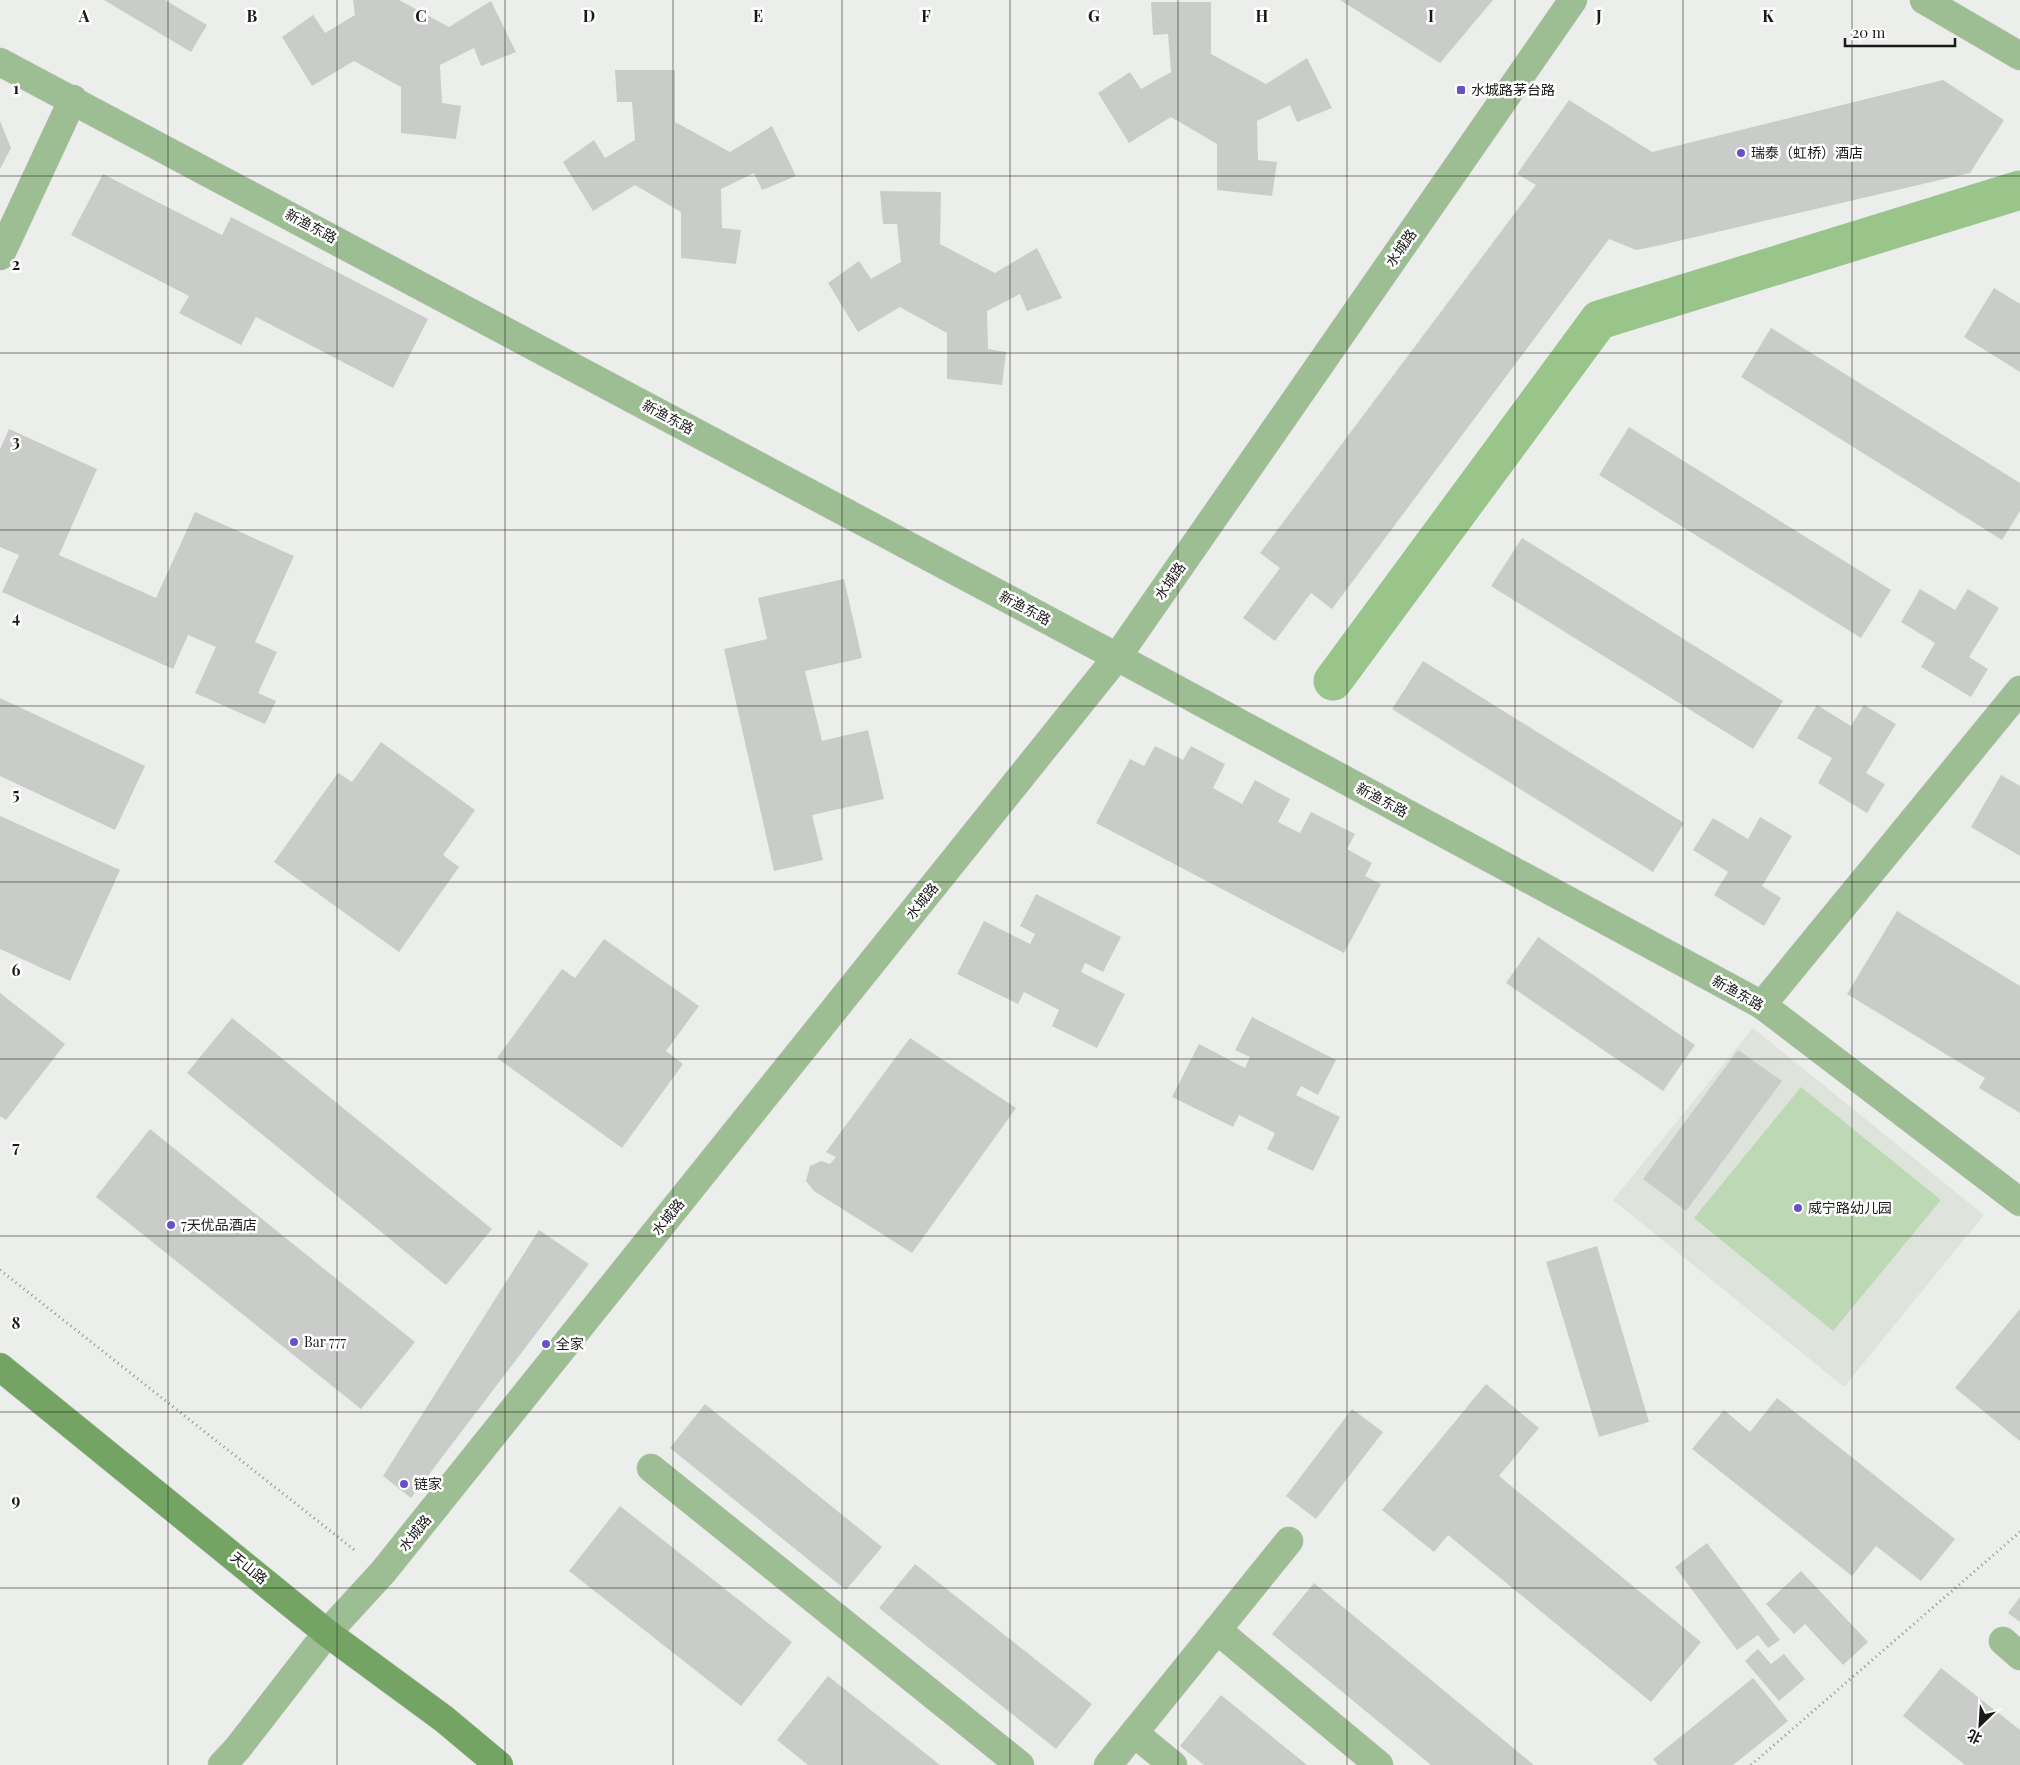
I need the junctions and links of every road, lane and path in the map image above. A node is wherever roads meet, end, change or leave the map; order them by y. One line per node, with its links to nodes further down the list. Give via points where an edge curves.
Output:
1 (1573, 0): 7 (street, 水城路)
2 (1924, 0): 3 (street)
3 (2020, 56)
4 (0, 62): 5 (street, 新渔东路)
5 (73, 100): 6 (street); 7 (street, 新渔东路)
6 (0, 256)
7 (1118, 657): 9 (street, 新渔东路); 16 (street, 水城路)
8 (2020, 690): 9 (street)
9 (1762, 1005): 10 (street, 新渔东路)
10 (2020, 1202)
11 (0, 1270): 16 (path)
12 (0, 1367): 18 (main road, 天山路)
13 (651, 1468): 22 (street)
14 (2020, 1532): 26 (path)
15 (1289, 1541): 17 (street)
16 (383, 1572): 18 (street, 水城路)
17 (1217, 1630): 19 (street); 25 (street)
18 (327, 1632): 20 (street, 水城路); 21 (main road, 天山路)
19 (1134, 1733): 23 (street); 24 (street)
20 (222, 1765)
21 (500, 1765)
22 (1020, 1765)
23 (1108, 1765)
24 (1173, 1765)
25 (1379, 1765)
26 (1751, 1765)

